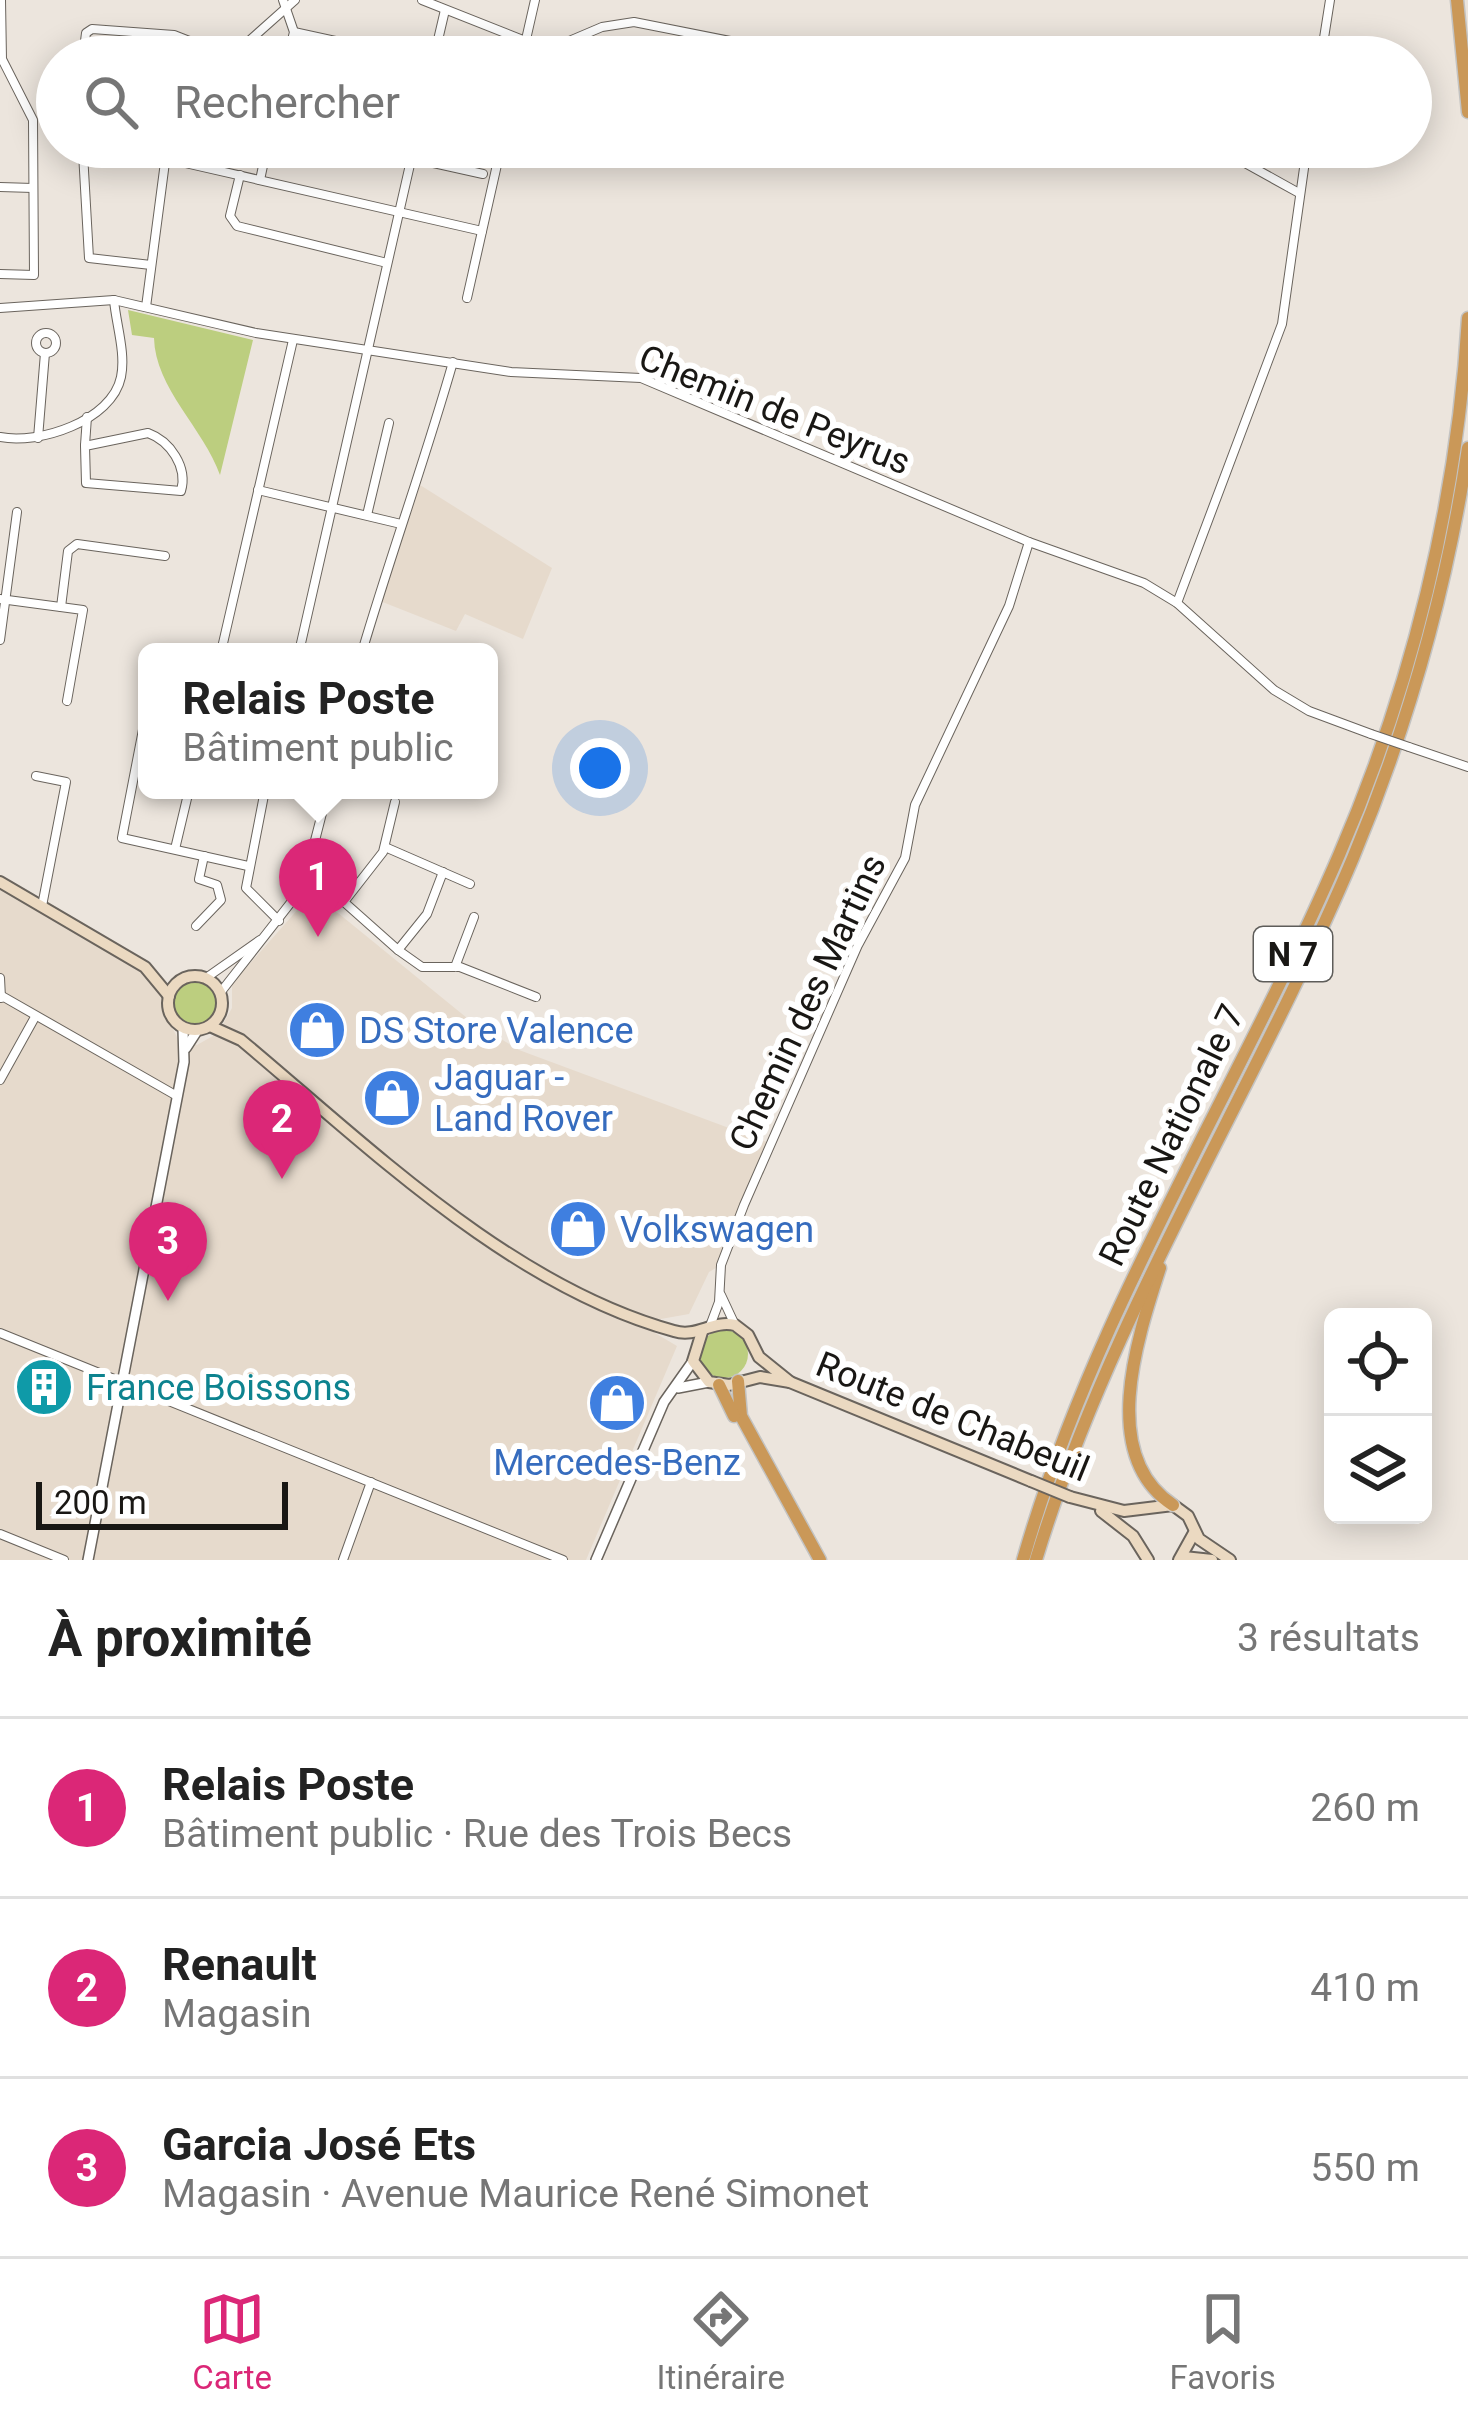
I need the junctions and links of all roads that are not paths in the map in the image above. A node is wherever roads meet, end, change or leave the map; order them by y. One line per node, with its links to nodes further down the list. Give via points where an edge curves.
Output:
1 (1, 0): 21 (street)
2 (296, 0): 7 (street)
3 (422, 0): 8 (street)
4 (535, 0): 17 (street)
5 (1330, 0): 20 (street)
6 (1457, 0): 22 (highway)
7 (285, 4): 9 (street); 12 (street)
8 (445, 10): 15 (street); 16 (street)
9 (294, 32): 13 (street); 14 (street)
10 (87, 36): 11 (street, via 92,29)
11 (177, 36)
12 (252, 36)
13 (293, 36)
14 (312, 36)
15 (439, 36)
16 (511, 36)
17 (527, 36)
18 (582, 36): 19 (street, via 634,22)
19 (705, 36)
20 (1324, 36)
21 (0, 42): 36 (street, via 8,77 33,120)
22 (1468, 112)
23 (86, 168): 41 (street, via 89,258)
24 (164, 168): 41 (street)
25 (204, 168): 33 (street)
26 (263, 168): 34 (street)
27 (409, 168): 38 (street)
28 (456, 168): 32 (street)
29 (496, 168): 39 (street)
30 (1254, 168): 37 (street)
31 (1303, 168): 37 (street)
32 (483, 174)
33 (239, 176): 34 (street); 40 (street, via 230,216 236,226)
34 (260, 180): 38 (street)
35 (0, 187): 36 (street)
36 (33, 188): 42 (street, via 34,275)
37 (1299, 193): 66 (street, via 1282,324)
38 (399, 212): 39 (street); 40 (street)
39 (482, 231): 43 (street)
40 (387, 263): 49 (street)
41 (151, 265): 46 (street)
42 (0, 274)
43 (466, 298)
44 (114, 300): 45 (street, Chemin de Peyrus); 46 (street, Chemin de Peyrus); 52 (street, via 121,377 107,403)
45 (0, 308)
46 (146, 308): 48 (street, Chemin de Peyrus)
47 (1468, 318): 139 (highway, Route Nationale 7 / N 7, via 1438,540 1376,764 1302,937 1099,1350)
48 (293, 340): 49 (street, Chemin de Peyrus); 58 (street)
49 (369, 349): 51 (street, Chemin de Peyrus); 59 (street)
50 (45, 353): 55 (street)
51 (453, 362): 62 (street, via 431,449); 63 (street, Chemin de Peyrus, via 640,378)
52 (87, 417): 55 (street); 56 (street)
53 (389, 423): 61 (street)
54 (0, 437): 55 (street)
55 (38, 438)
56 (85, 446): 56 (street, via 86,483 174,492 184,484 172,449 154,434)
57 (1468, 448): 112 (highway, Route Nationale 7 / N 7, via 1433,623 1377,798)
58 (258, 490): 59 (street); 69 (street)
59 (332, 507): 61 (street); 70 (street)
60 (16, 512): 65 (street)
61 (367, 515): 62 (street)
62 (400, 524): 71 (street)
63 (1029, 542): 66 (street, Chemin de Peyrus); 113 (street, Chemin des Martins, via 1010,606 915,805 905,858 858,945 744,1205)
64 (165, 556): 67 (street, via 77,544 68,550)
65 (3, 599): 67 (street); 68 (street)
66 (1177, 603): 74 (street, Chemin de Peyrus, bridge, via 1309,711)
67 (61, 607): 72 (street, via 83,610)
68 (0, 640)
69 (223, 643)
70 (301, 643)
71 (365, 643)
72 (67, 701)
73 (138, 750): 81 (street, via 122,838)
74 (1468, 767)
75 (36, 776): 89 (street, via 66,782)
76 (187, 799): 81 (street)
77 (263, 799): 83 (street)
78 (326, 799): 87 (street)
79 (395, 802): 80 (street)
80 (385, 847): 84 (street); 88 (street)
81 (176, 849): 82 (street)
82 (204, 856): 83 (street); 92 (street, via 194,878 217,885 221,900)
83 (248, 866): 91 (street, via 248,892)
84 (443, 872): 86 (street); 94 (street, via 427,914)
85 (0, 882): 89 (main road)
86 (470, 884)
87 (303, 886): 88 (street); 91 (street)
88 (344, 902): 94 (street)
89 (42, 907): 96 (main road)
90 (474, 917): 95 (street)
91 (279, 921): 93 (street)
92 (196, 926)
93 (261, 940): 98 (street); 100 (street)
94 (398, 950): 95 (street, via 422,967)
95 (455, 967): 102 (street)
96 (153, 973): 99 (main road); 101 (main road)
97 (0, 978): 103 (street)
98 (206, 978): 99 (main road); 100 (main road)
99 (182, 980): 101 (main road)
100 (220, 993): 104 (main road)
101 (169, 996): 106 (main road, via 170,1014)
102 (536, 997)
103 (1, 998): 105 (street)
104 (221, 1012): 107 (main road); 108 (main road)
105 (35, 1017): 110 (street); 111 (street)
106 (183, 1028): 107 (main road); 109 (street)
107 (204, 1028): 108 (main road); 109 (street)
108 (241, 1040): 114 (main road, via 473,1230)
109 (186, 1048): 111 (street)
110 (0, 1080)
111 (177, 1096): 121 (street)
112 (1174, 1223): 126 (highway, via 1137,1348 1132,1432 1140,1474); 140 (highway, Route Nationale 7 / N 7, via 1099,1384)
113 (719, 1288): 115 (street); 116 (street, Chemin des Martins)
114 (647, 1322): 116 (main road, via 682,1333); 119 (main road)
115 (735, 1325): 116 (main road); 118 (main road)
116 (706, 1329): 119 (main road)
117 (0, 1333): 121 (street)
118 (754, 1351): 120 (main road); 122 (main road)
119 (693, 1357): 123 (main road); 124 (street)
120 (741, 1380): 122 (main road); 123 (main road); 138 (highway, via 741,1416)
121 (122, 1381): 125 (street); 134 (street)
122 (790, 1382): 127 (main road, Route de Chabeuil, bridge)
123 (714, 1383): 124 (street); 138 (highway)
124 (668, 1394): 137 (street)
125 (371, 1482): 135 (street); 136 (street)
126 (1173, 1505): 128 (main road); 129 (main road)
127 (1094, 1506): 128 (main road); 131 (main road)
128 (1143, 1512): 131 (main road)
129 (1194, 1533): 132 (main road); 143 (main road)
130 (0, 1534): 133 (street)
131 (1133, 1536): 141 (main road)
132 (1182, 1558): 142 (main road)
133 (64, 1560)
134 (88, 1560)
135 (343, 1560)
136 (563, 1560)
137 (596, 1560)
138 (816, 1560)
139 (1023, 1560)
140 (1036, 1560)
141 (1148, 1560)
142 (1212, 1560)
143 (1230, 1560)

